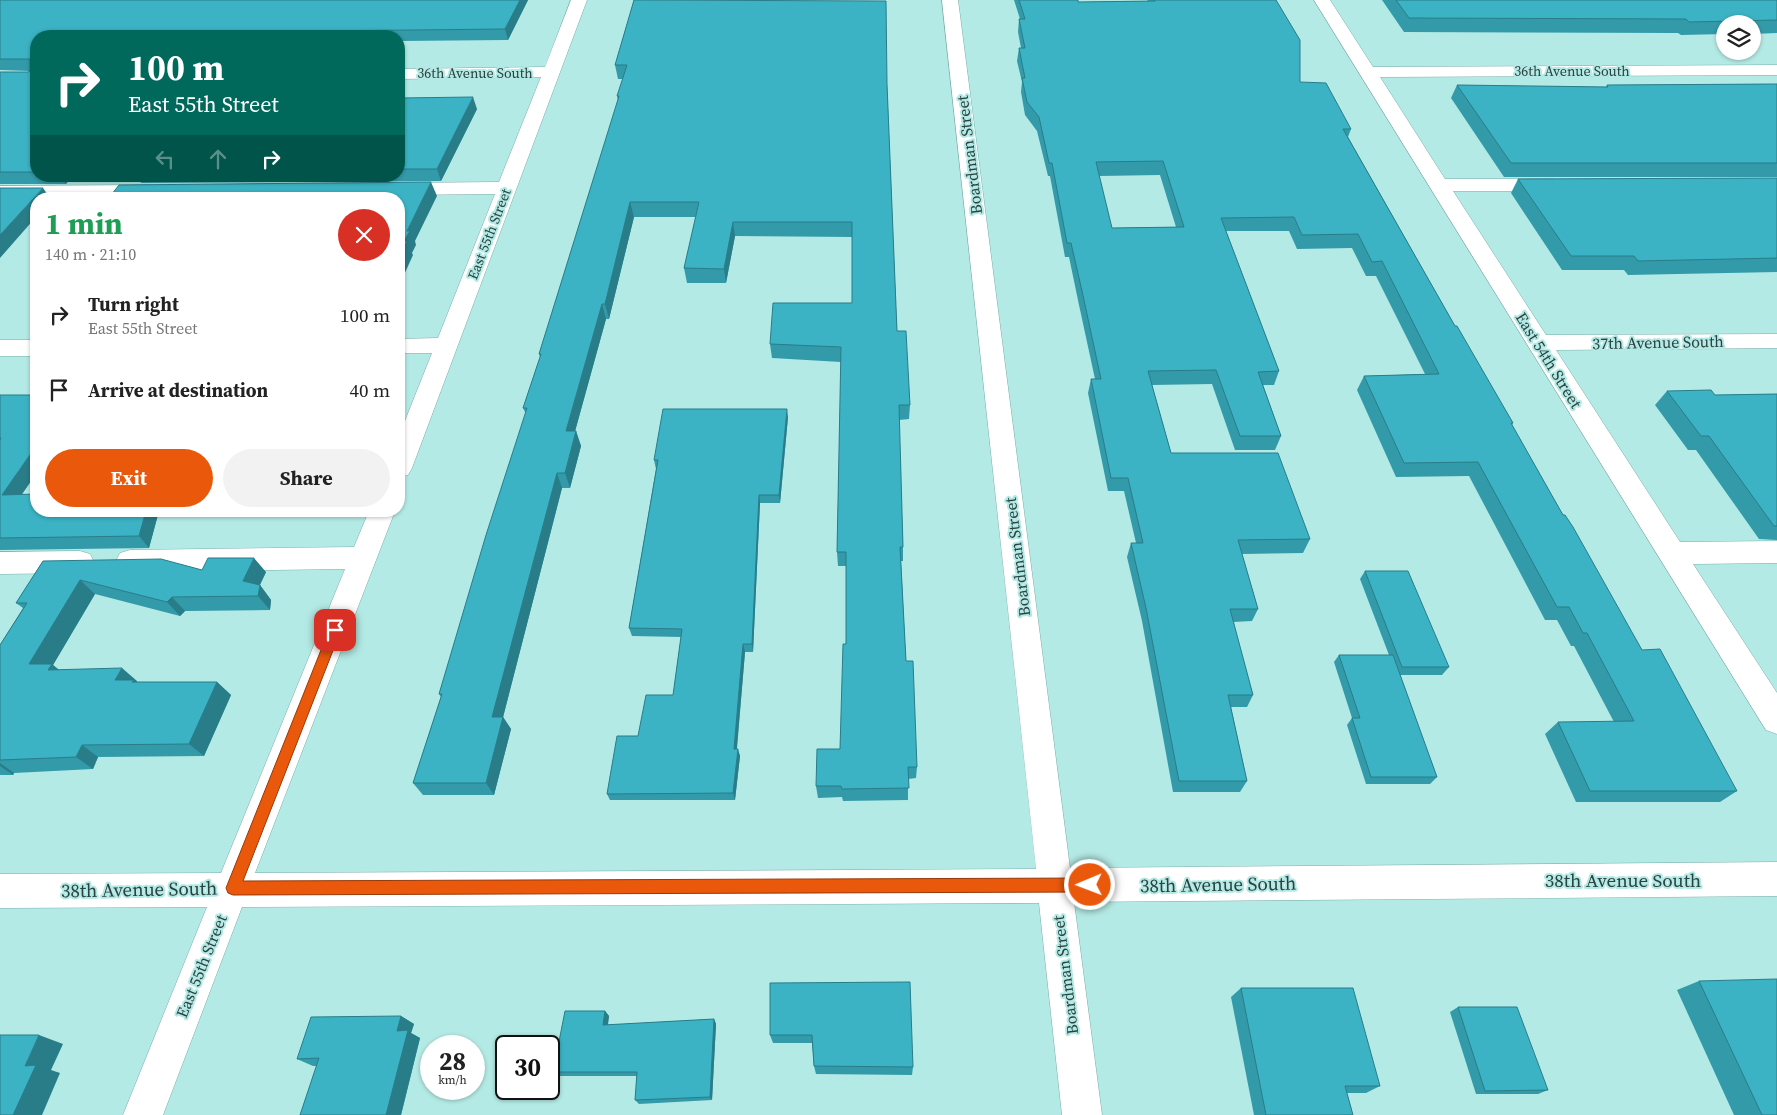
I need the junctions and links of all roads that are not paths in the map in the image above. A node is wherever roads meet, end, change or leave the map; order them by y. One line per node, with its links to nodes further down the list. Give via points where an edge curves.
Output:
1 (579, 0): 5 (street, East 55th Street)
2 (950, 0): 28 (street, Boardman Street)
3 (1322, 0): 6 (street, East 54th Street)
4 (1777, 70): 6 (street, 36th Avenue South)
5 (551, 72): 7 (street, 36th Avenue South); 10 (street, East 55th Street)
6 (1368, 72): 8 (street, East 54th Street)
7 (405, 74)
8 (1438, 185): 9 (street); 15 (street, East 54th Street)
9 (1567, 185)
10 (506, 188): 11 (street); 16 (street, East 55th Street)
11 (378, 189)
12 (169, 191): 13 (street)
13 (0, 192)
14 (1777, 341): 15 (street, 37th Avenue South)
15 (1538, 343): 23 (street, East 54th Street)
16 (446, 345): 17 (street); 20 (street, East 55th Street)
17 (405, 346)
18 (0, 348): 19 (street)
19 (30, 348)
20 (405, 452)
21 (380, 517): 24 (street, East 55th Street)
22 (1777, 552): 23 (street)
23 (1671, 553): 26 (street, East 54th Street)
24 (364, 558): 25 (street); 29 (street, East 55th Street)
25 (0, 563)
26 (1777, 720)
27 (1777, 879): 28 (street, 38th Avenue South)
28 (1055, 886): 29 (street, 38th Avenue South); 32 (street, Boardman Street)
29 (233, 888): 30 (street, 38th Avenue South); 31 (street, East 55th Street)
30 (0, 891)
31 (143, 1115)
32 (1082, 1115)

